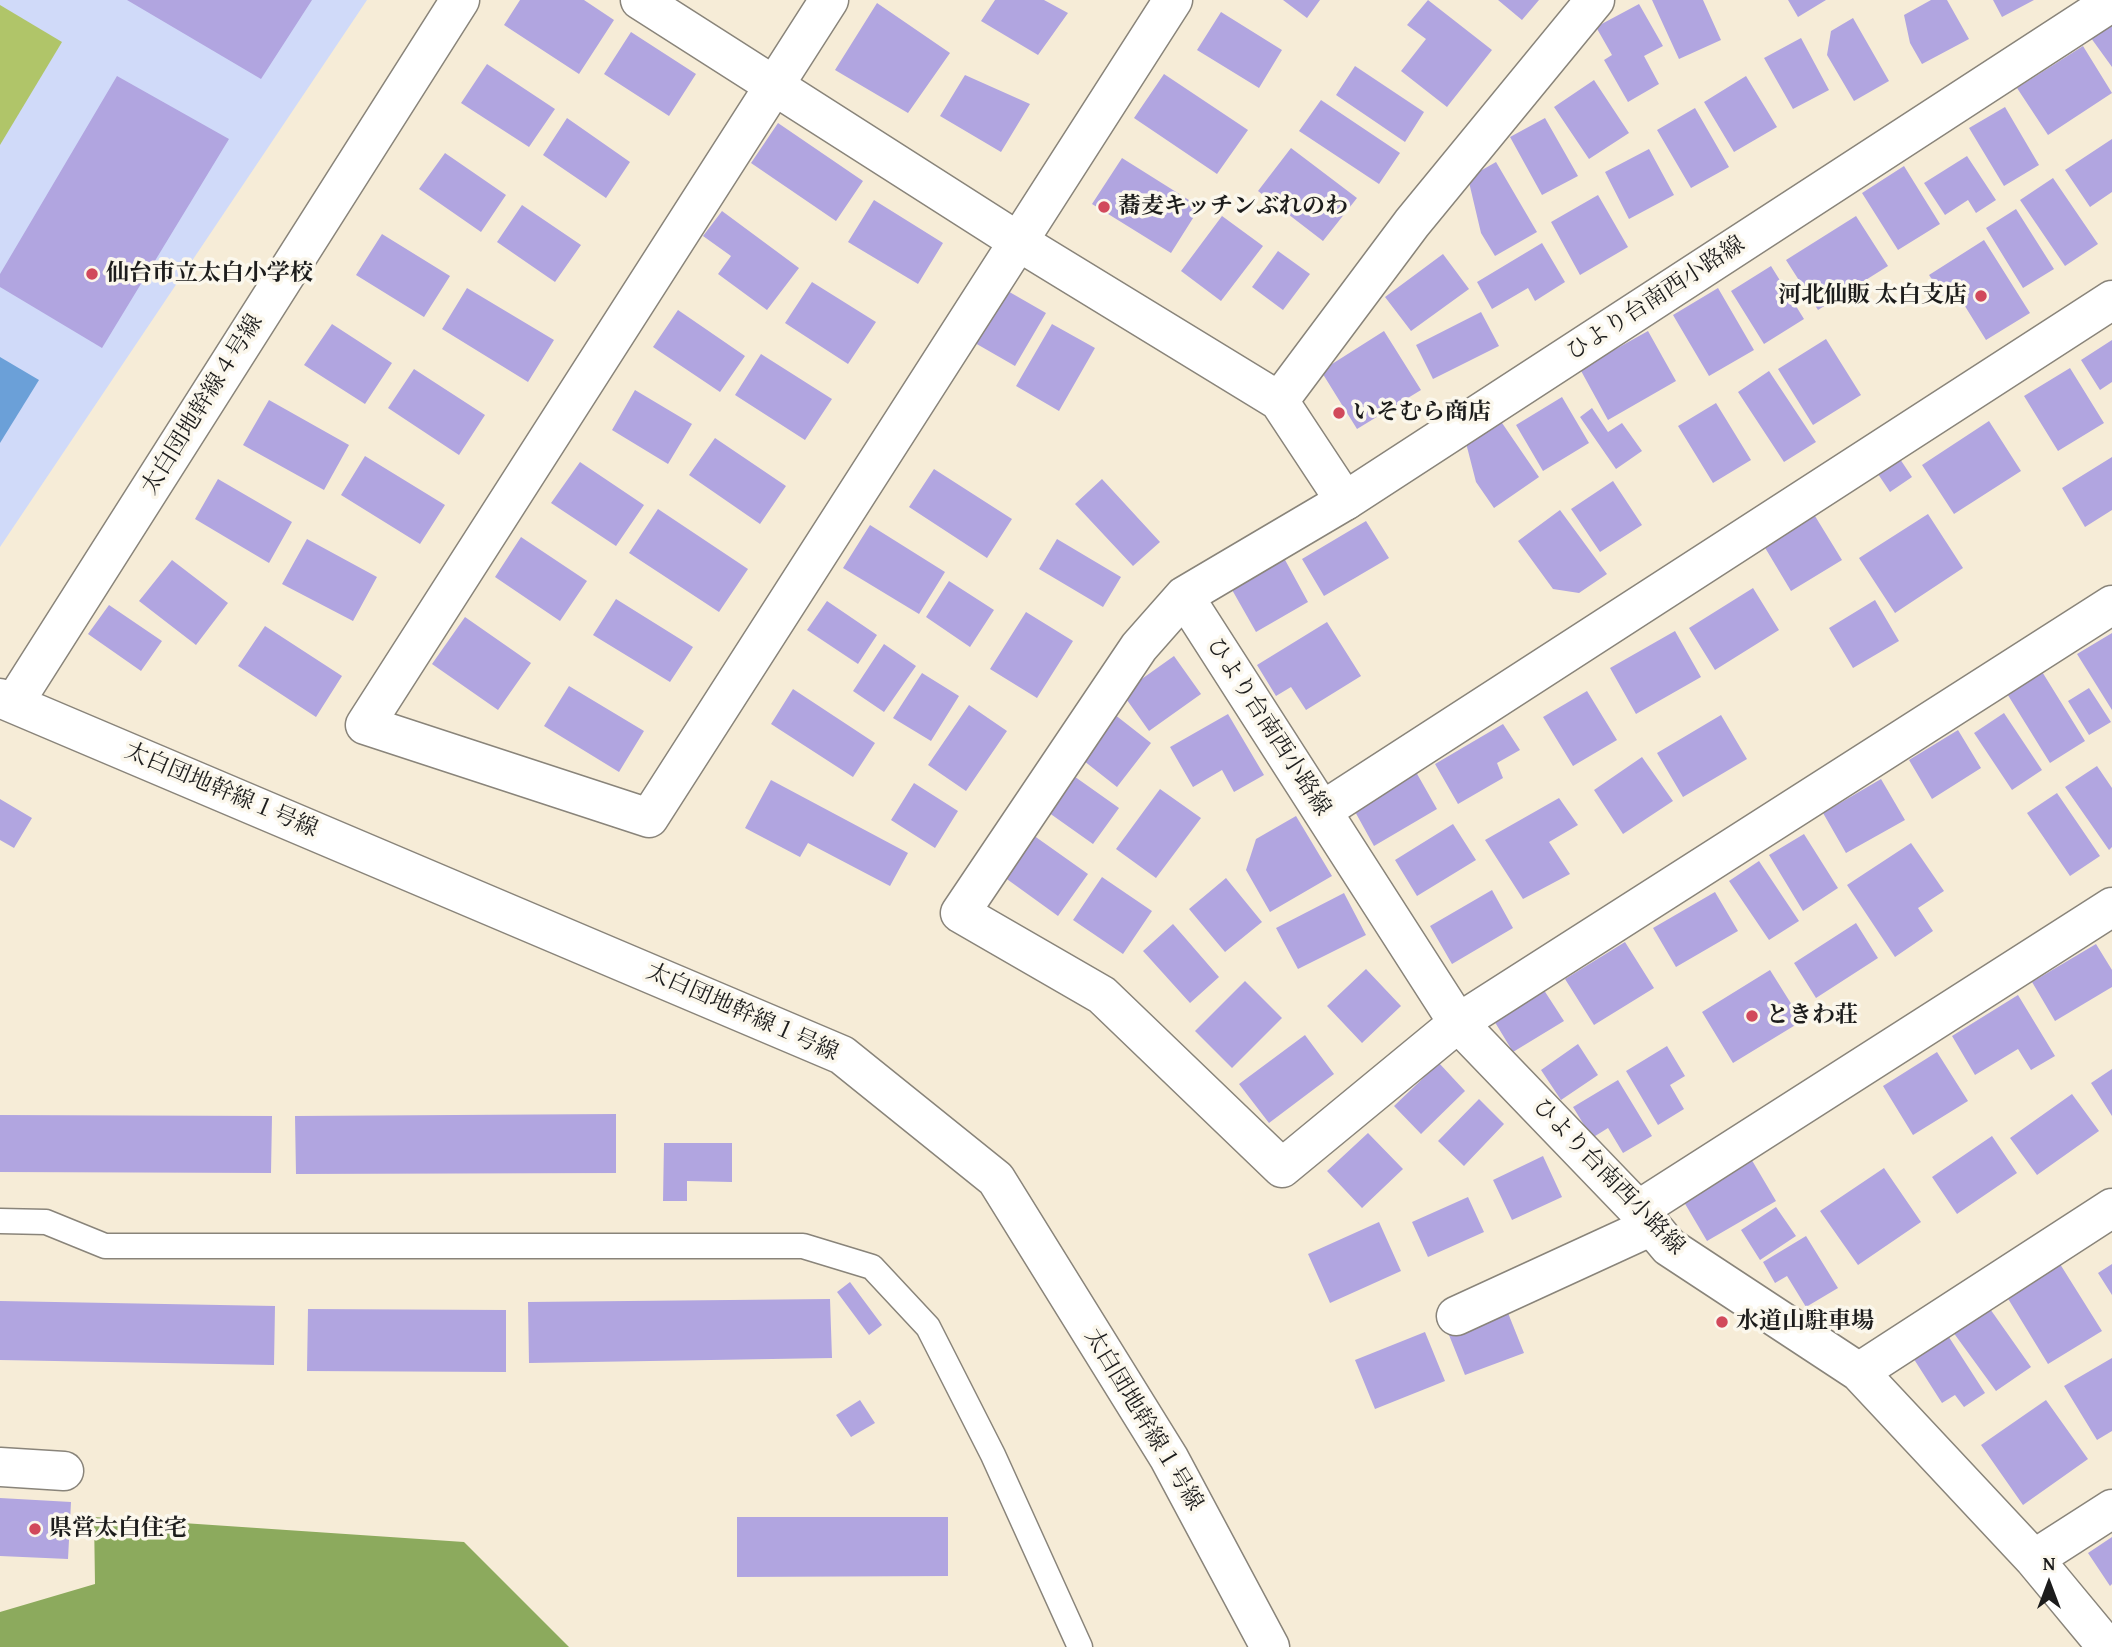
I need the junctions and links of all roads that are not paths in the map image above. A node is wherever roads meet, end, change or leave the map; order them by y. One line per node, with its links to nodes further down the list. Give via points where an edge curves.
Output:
1 (460, 0): 14 (street, 太白団地幹線４号線)
2 (640, 0): 7 (street)
3 (829, 0): 7 (street)
4 (1173, 0): 8 (street)
5 (1595, 0): 10 (street, via 1412,223)
6 (2112, 2): 11 (street, ひより台南西小路線)
7 (775, 86): 8 (street); 8 (street, via 365,725 649,818)
8 (1019, 242): 10 (street)
9 (2112, 300): 15 (street)
10 (1279, 401): 11 (street)
11 (1345, 501): 12 (street, ひより台南西小路線)
12 (1184, 596): 15 (street, ひより台南西小路線); 17 (street, via 1139,647 960,913 1102,995 1282,1168)
13 (2112, 605): 17 (street)
14 (5, 708): 28 (street, 太白団地幹線１号線, via 842,1055 996,1179 1169,1458)
15 (1322, 811): 17 (street, ひより台南西小路線)
16 (2112, 907): 19 (street)
17 (1458, 1023): 19 (street, ひより台南西小路線)
18 (2112, 1209): 22 (street)
19 (1645, 1218): 21 (street); 22 (street, ひより台南西小路線, via 1669,1247)
20 (0, 1221): 27 (lane, via 46,1222 105,1246 803,1246 873,1267 928,1327 993,1455)
21 (1456, 1316)
22 (1859, 1372): 26 (street, ひより台南西小路線)
23 (0, 1467): 24 (street)
24 (64, 1471)
25 (2112, 1509): 26 (street)
26 (2034, 1559): 29 (street, ひより台南西小路線)
27 (1080, 1647)
28 (1270, 1647)
29 (2107, 1647)

